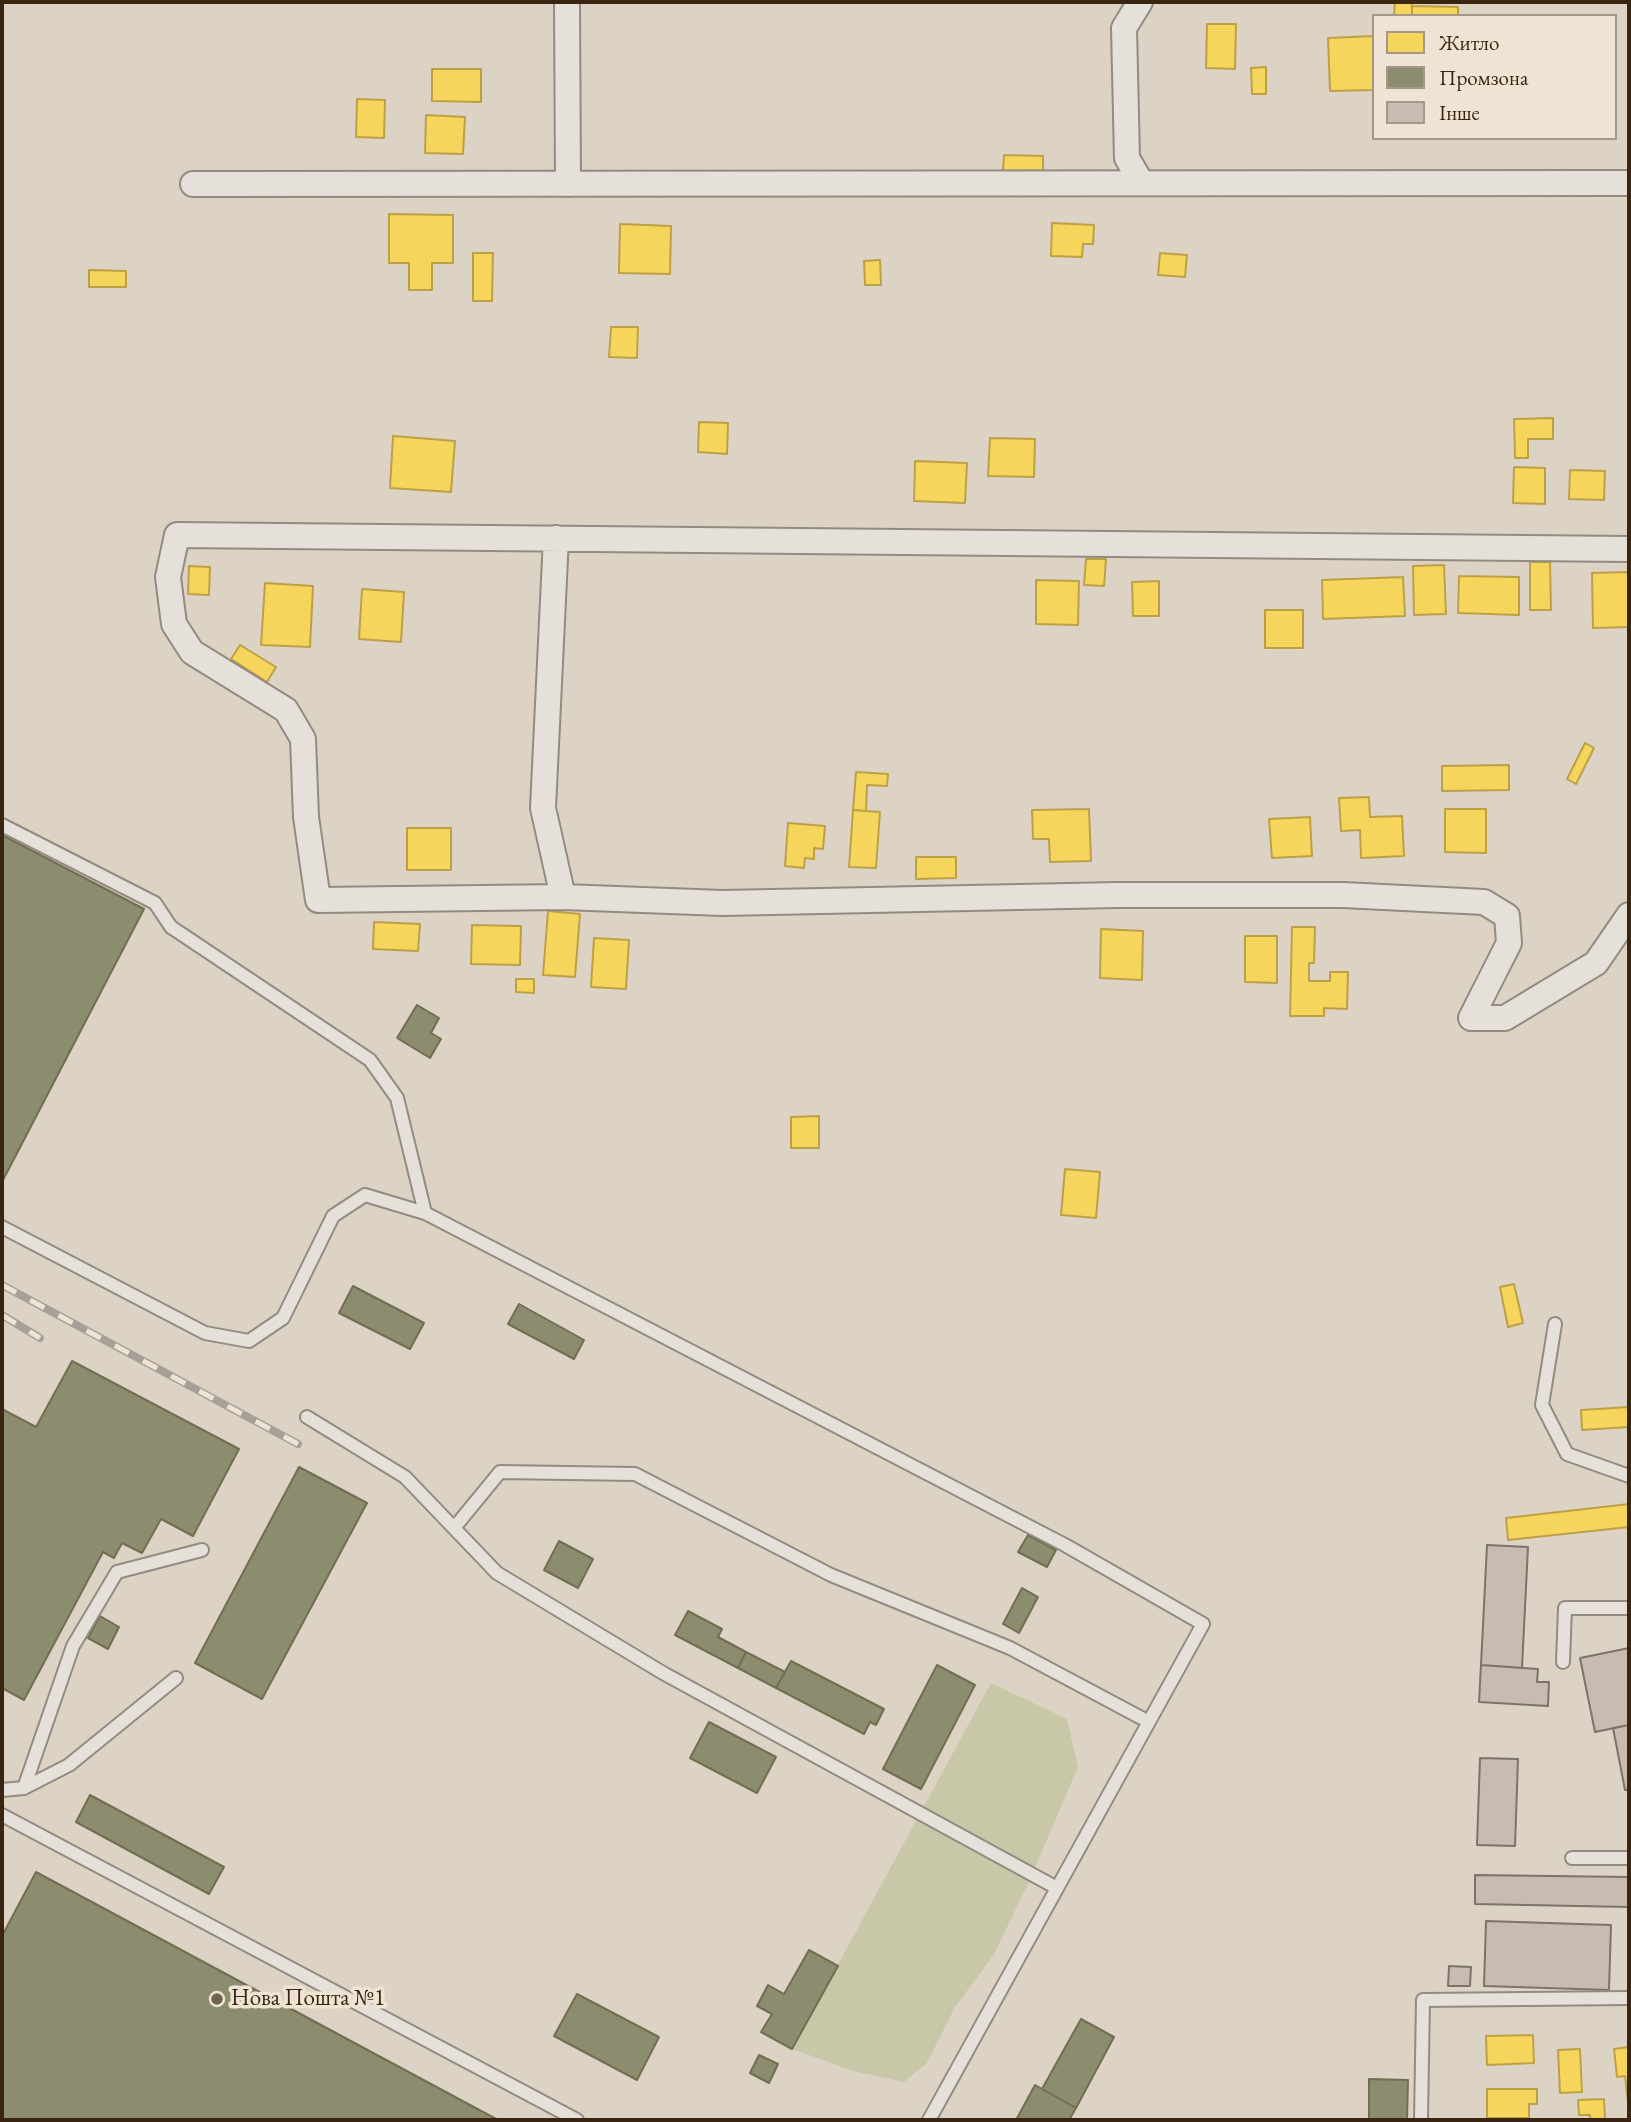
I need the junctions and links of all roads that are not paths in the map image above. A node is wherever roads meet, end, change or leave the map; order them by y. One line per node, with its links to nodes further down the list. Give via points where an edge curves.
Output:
1 (567, 2): 6 (street)
2 (1140, 2): 3 (street, via 1124,28 1127,158)
3 (1141, 182): 4 (street); 6 (street)
4 (1629, 183)
5 (192, 184): 6 (street)
6 (568, 184)
7 (556, 538): 8 (street); 10 (street, via 543,808); 10 (street, via 177,535 168,577 174,624 192,652 286,710 303,739 306,817 318,900)
8 (1629, 549)
9 (2, 825): 12 (lane, via 155,903 171,927 370,1060 397,1098)
10 (563, 897): 11 (street, via 723,903 1316,895 1485,902 1507,916 1509,943 1471,1018 1505,1018 1596,963)
11 (1629, 915)
12 (425, 1213): 13 (lane, via 365,1195 334,1216 283,1318 249,1341 205,1334); 22 (lane, via 1065,1545 1203,1624)
13 (2, 1227)
14 (1555, 1324): 16 (lane, via 1542,1405 1567,1454)
15 (307, 1417): 17 (lane, via 405,1477)
16 (1629, 1476)
17 (454, 1528): 22 (lane, via 500,1472 635,1474 831,1575 1010,1648); 28 (lane, via 497,1573 663,1673)
18 (202, 1549): 23 (lane, via 117,1572 73,1646)
19 (1629, 1608): 20 (lane, via 1565,1608)
20 (1563, 1662)
21 (176, 1678): 23 (lane, via 69,1765)
22 (1149, 1722): 28 (lane)
23 (24, 1788): 24 (lane)
24 (2, 1790)
25 (2, 1815): 30 (lane)
26 (1572, 1858): 27 (lane)
27 (1629, 1858)
28 (1057, 1888): 31 (lane)
29 (1629, 1998): 32 (lane, via 1423,2000)
30 (577, 2120)
31 (929, 2120)
32 (1421, 2120)

